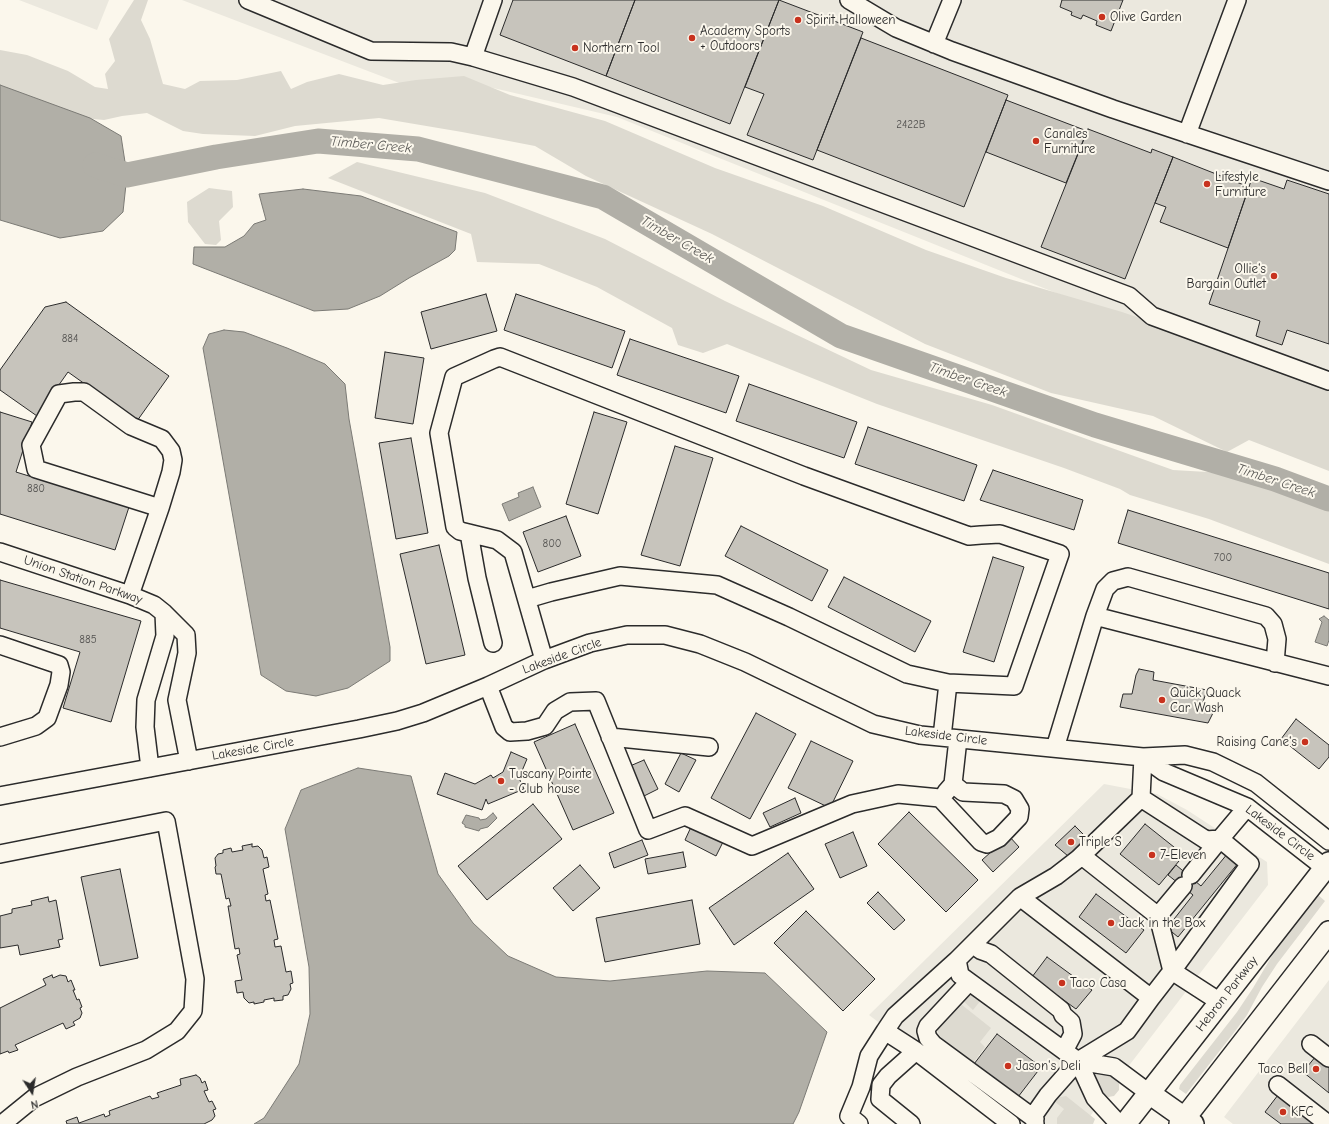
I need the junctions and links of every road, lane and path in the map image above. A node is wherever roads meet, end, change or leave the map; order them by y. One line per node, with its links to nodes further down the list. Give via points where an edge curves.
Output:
1 (248, 0): 7 (street, via 371,50 451,52)
2 (493, 0): 7 (street)
3 (849, 0): 6 (street, via 896,28)
4 (952, 0): 6 (street)
5 (1237, 0): 8 (street)
6 (934, 44): 8 (street)
7 (473, 57): 10 (street, via 573,86 1129,296 1152,316)
8 (1187, 134): 9 (street)
9 (1329, 181)
10 (1329, 381)
11 (160, 508): 11 (street, via 173,460 171,451 162,440 130,426 84,392 59,394 32,445 36,468); 14 (street)
12 (469, 534): 15 (street, via 497,540 513,552); 18 (street); 23 (street, via 460,532 455,527 439,433 454,377 500,357 804,476 969,536 1000,534 1060,554 1014,686)
13 (0, 552): 14 (street, Union Station Parkway)
14 (130, 595): 16 (street, Union Station Parkway, via 154,605)
15 (527, 600): 20 (street); 23 (street, via 620,576 717,586 789,617 907,674)
16 (164, 613): 31 (street, Union Station Parkway, via 186,635 187,653 177,700); 32 (street, via 165,636 146,700 145,727)
17 (1095, 616): 21 (street); 21 (street, via 1105,589 1113,581 1128,577 1266,616 1273,624 1277,639); 29 (street)
18 (493, 643)
19 (4, 646): 25 (street, via 59,665 61,672 47,718 36,726)
20 (544, 660): 24 (street, Lakeside Circle); 27 (street, Lakeside Circle, via 590,643 627,635 665,635 700,644 745,662 873,724 920,735)
21 (1275, 663): 22 (street)
22 (1329, 676)
23 (948, 683): 27 (street)
24 (488, 686): 26 (street, via 504,727 510,732 527,732 545,726 555,711 570,702 596,701); 31 (street, Lakeside Circle, via 397,721)
25 (0, 737)
26 (610, 737): 28 (street); 35 (street, via 648,830 685,816 752,846 852,804 898,794)
27 (950, 738): 29 (street, Lakeside Circle); 33 (street)
28 (709, 747)
29 (1055, 748): 30 (street, Lakeside Circle)
30 (1143, 757): 36 (street); 37 (street, Lakeside Circle, via 1164,772); 39 (street, Lakeside Circle, via 1185,755 1213,762 1256,783)
31 (189, 760): 32 (street, Lakeside Circle)
32 (150, 768): 34 (street, Lakeside Circle)
33 (953, 784): 35 (street); 35 (street, via 963,792 1004,794 1014,799 1020,809 1019,817 999,838 987,844 980,842)
34 (0, 796)
35 (940, 798)
36 (1141, 798): 38 (street, via 1206,840); 41 (street)
37 (1247, 807): 38 (street); 42 (street, Lakeside Circle)
38 (1220, 839): 44 (street); 48 (street, via 1250,864)
39 (1329, 841)
40 (0, 854): 62 (street, via 166,821 194,979 194,1011 177,1031 146,1050 77,1077 34,1098)
41 (1082, 856): 43 (street, via 1056,876); 44 (street)
42 (1328, 867): 51 (main road, Hebron Parkway)
43 (1020, 897): 46 (street); 50 (street)
44 (1158, 916): 48 (street)
45 (1329, 932): 61 (main road)
46 (977, 947): 47 (street); 55 (street, via 992,954 1061,1010 1072,1022 1074,1034)
47 (957, 960): 49 (street, via 960,975); 52 (street, via 895,1016)
48 (1172, 971): 50 (street); 51 (street)
49 (969, 982): 55 (street); 60 (street, via 928,1026 928,1038)
50 (1152, 998): 57 (street, via 1127,1031)
51 (1220, 1002): 59 (main road, Hebron Parkway)
52 (884, 1031): 54 (street); 63 (street, via 869,1056 849,1116)
53 (1311, 1044): 56 (street)
54 (916, 1051): 64 (street, via 881,1085 880,1099); 65 (street)
55 (1064, 1051): 57 (street)
56 (1329, 1058)
57 (1078, 1061): 59 (street, via 1114,1068); 60 (street, via 1048,1095 1034,1115); 66 (street, via 1095,1098)
58 (1278, 1085): 68 (street)
59 (1149, 1093): 61 (main road); 67 (main road, Hebron Parkway)
60 (1035, 1122)
61 (1186, 1122)
62 (2, 1124)
63 (859, 1124)
64 (912, 1124)
65 (1011, 1124)
66 (1119, 1124)
67 (1125, 1124)
68 (1328, 1124)

